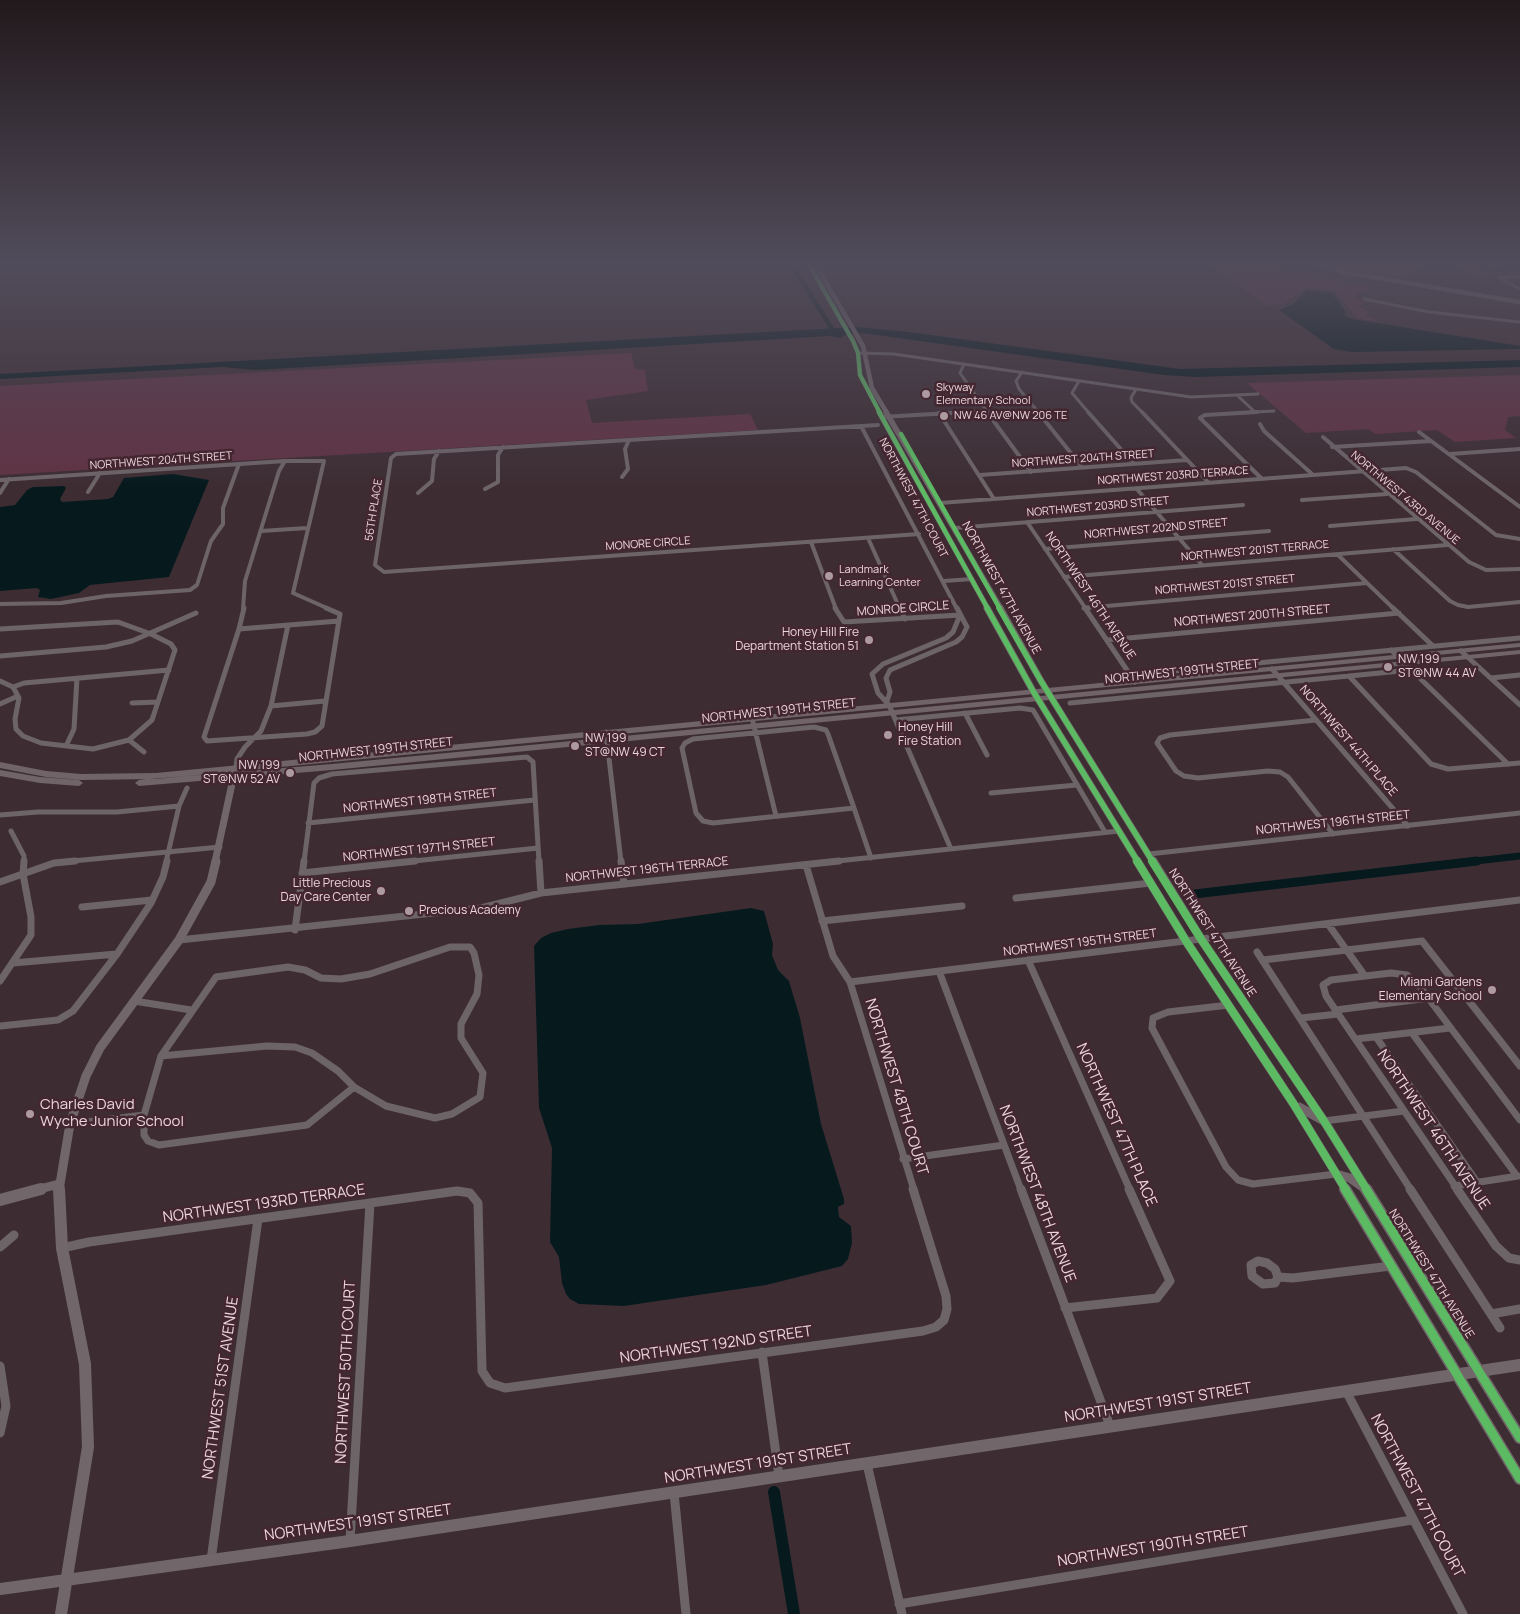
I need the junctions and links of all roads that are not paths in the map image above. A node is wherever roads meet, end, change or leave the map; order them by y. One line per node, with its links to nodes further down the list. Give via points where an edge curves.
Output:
1 (851, 336): 3 (main road, NORTHWEST 47TH AVENUE)
2 (858, 336): 4 (main road, NORTHWEST 47TH AVENUE)
3 (858, 353): 4 (street); 15 (main road, NORTHWEST 47TH AVENUE, via 863,383)
4 (865, 353): 5 (street); 16 (main road, NORTHWEST 47TH AVENUE, via 869,380)
5 (964, 364): 6 (street); 11 (street, via 960,373)
6 (1022, 372): 7 (street); 33 (street, via 1016,381 1019,389)
7 (1080, 381): 8 (street); 32 (street, via 1072,393 1075,398)
8 (1136, 389): 10 (street, via 1191,397); 29 (street, via 1132,402)
9 (1258, 394): 10 (street)
10 (1238, 396): 13 (street)
11 (985, 410): 14 (street); 35 (street)
12 (1274, 411): 13 (street)
13 (1255, 412): 40 (street, via 1205,415 1201,419)
14 (939, 414): 16 (street); 38 (street)
15 (881, 417): 16 (street); 50 (main road, NORTHWEST 47TH AVENUE)
16 (890, 417): 53 (main road, NORTHWEST 47TH AVENUE)
17 (1260, 424): 37 (street)
18 (878, 425): 19 (street)
19 (862, 426): 22 (street); 65 (street, NORTHWEST 47TH COURT)
20 (1419, 432): 23 (street)
21 (1324, 437): 25 (street, NORTHWEST 43RD AVENUE)
22 (629, 440): 24 (street); 39 (street, via 625,448 628,469)
23 (1431, 441): 25 (street); 28 (street)
24 (503, 447): 27 (street); 45 (street, via 498,454 498,482)
25 (1332, 447): 34 (street, NORTHWEST 43RD AVENUE)
26 (1520, 449): 28 (street)
27 (439, 451): 48 (street, via 434,458 432,481); 75 (street, 56TH PLACE, via 396,454 391,458 374,565)
28 (1449, 454): 55 (street)
29 (1186, 460): 32 (street, NORTHWEST 204TH STREET); 43 (street)
30 (285, 462): 31 (street, NORTHWEST 204TH STREET); 60 (street, NORTHWEST 204TH STREET, via 323,460); 62 (street)
31 (239, 464): 36 (street, NORTHWEST 204TH STREET); 84 (street, via 223,508 223,524 211,541 197,585 190,590 106,596 53,604)
32 (1134, 464): 33 (street, NORTHWEST 204TH STREET)
33 (1082, 468): 35 (street, NORTHWEST 204TH STREET)
34 (1360, 471): 37 (street, NORTHWEST 203RD TERRACE); 49 (street, NORTHWEST 43RD AVENUE); 68 (street, NORTHWEST 203RD TERRACE, via 1406,468 1416,472 1496,535)
35 (1031, 472): 38 (street, NORTHWEST 204TH STREET)
36 (100, 473): 41 (street, NORTHWEST 204TH STREET); 46 (street)
37 (1312, 474): 40 (street, NORTHWEST 203RD TERRACE)
38 (980, 475): 51 (street)
39 (622, 477)
40 (1261, 478): 43 (street, NORTHWEST 203RD TERRACE)
41 (9, 479): 42 (street, NORTHWEST 204TH STREET); 47 (street)
42 (0, 480)
43 (1208, 482): 44 (street, NORTHWEST 203RD TERRACE)
44 (1136, 488): 51 (street, NORTHWEST 203RD TERRACE); 56 (street)
45 (485, 489)
46 (88, 492)
47 (0, 493)
48 (418, 493)
49 (1387, 494): 52 (street); 57 (street, NORTHWEST 43RD AVENUE)
50 (926, 496): 53 (main road); 64 (main road, NORTHWEST 47TH AVENUE)
51 (994, 498): 53 (street, NORTHWEST 203RD TERRACE)
52 (1302, 500)
53 (940, 503): 61 (main road, NORTHWEST 47TH AVENUE)
54 (1243, 505): 56 (street, NORTHWEST 203RD STREET)
55 (1520, 508)
56 (1156, 511): 58 (street, NORTHWEST 203RD STREET); 67 (street)
57 (1416, 519): 59 (street); 70 (street, NORTHWEST 43RD AVENUE)
58 (1027, 522): 61 (street, NORTHWEST 203RD STREET); 71 (street, NORTHWEST 46TH AVENUE)
59 (1330, 526)
60 (308, 528): 62 (street); 90 (street, via 293,593 340,614)
61 (955, 528): 64 (main road); 82 (main road, NORTHWEST 47TH AVENUE)
62 (261, 531): 93 (street, via 245,581)
63 (1268, 531): 67 (street, NORTHWEST 202ND STREET)
64 (946, 533): 78 (main road, NORTHWEST 47TH AVENUE)
65 (919, 534): 66 (street, MONORE CIRCLE); 79 (street, NORTHWEST 47TH COURT)
66 (868, 538): 69 (street, MONORE CIRCLE); 89 (street)
67 (1179, 538): 71 (street, NORTHWEST 202ND STREET); 74 (street)
68 (1520, 539)
69 (811, 542): 75 (street, MONORE CIRCLE, via 384,572); 89 (street, MONROE CIRCLE, via 835,607 844,622)
70 (1447, 545): 72 (street, NORTHWEST 201ST TERRACE); 76 (street, NORTHWEST 43RD AVENUE, via 1478,568 1494,571)
71 (1045, 549): 77 (street, NORTHWEST 46TH AVENUE)
72 (1394, 549): 73 (street, NORTHWEST 201ST TERRACE); 83 (street, via 1458,605)
73 (1337, 554): 74 (street, NORTHWEST 201ST TERRACE); 80 (street)
74 (1202, 565): 77 (street, NORTHWEST 201ST TERRACE)
75 (378, 569)
76 (1520, 569)
77 (1064, 577): 85 (street, NORTHWEST 46TH AVENUE)
78 (972, 579): 79 (street); 81 (main road, NORTHWEST 47TH AVENUE)
79 (944, 581): 88 (street, NORTHWEST 47TH COURT)
80 (1367, 583): 85 (street, NORTHWEST 201ST STREET); 87 (street)
81 (980, 595): 82 (main road); 120 (main road, NORTHWEST 47TH AVENUE)
82 (996, 602): 121 (main road, NORTHWEST 47TH AVENUE)
83 (1520, 602)
84 (0, 604)
85 (1084, 608): 96 (street, NORTHWEST 46TH AVENUE)
86 (196, 613): 94 (street)
87 (1399, 613): 96 (street, NORTHWEST 200TH STREET); 99 (street)
88 (960, 614): 89 (street, MONROE CIRCLE); 97 (street, via 953,632); 100 (street, via 967,623 965,632)
89 (906, 618)
90 (339, 621): 91 (street); 124 (street)
91 (288, 625): 93 (street); 130 (street)
92 (0, 629): 94 (street, via 118,622)
93 (239, 629): 136 (street, via 204,738 207,741)
94 (151, 634): 104 (street, via 106,647); 108 (street, via 176,650)
95 (1520, 638): 99 (street)
96 (1107, 640): 116 (street, NORTHWEST 46TH AVENUE)
97 (937, 642): 100 (street); 114 (street, via 883,664 874,670)
98 (1520, 645): 102 (main road, NORTHWEST 199TH STREET)
99 (1433, 646): 101 (street)
100 (946, 647): 115 (street, via 896,667)
101 (1391, 650): 105 (street); 116 (street)
102 (1461, 651): 105 (main road, NORTHWEST 199TH STREET); 106 (street)
103 (1520, 652): 106 (main road, NORTHWEST 199TH STREET)
104 (0, 656)
105 (1398, 656): 107 (street); 110 (main road, NORTHWEST 199TH STREET)
106 (1468, 657): 107 (main road, NORTHWEST 199TH STREET); 117 (street)
107 (1404, 663): 109 (street); 110 (main road, NORTHWEST 199TH STREET)
108 (169, 670): 113 (street); 125 (street)
109 (1411, 670): 112 (street); 143 (street)
110 (1278, 675): 112 (street); 116 (main road, NORTHWEST 199TH STREET); 121 (main road, NORTHWEST 199TH STREET); 126 (street); 133 (street, NORTHWEST 44TH PLACE)
111 (1520, 675): 117 (street)
112 (1349, 676): 143 (street, via 1431,764 1448,769)
113 (77, 678): 119 (street); 138 (street, via 74,729)
114 (872, 678): 115 (street); 131 (street)
115 (886, 678): 131 (street)
116 (1133, 678): 121 (main road, NORTHWEST 199TH STREET)
117 (1491, 678): 129 (street)
118 (0, 681): 119 (street)
119 (13, 687): 122 (street)
120 (1033, 691): 121 (main road, NORTHWEST 199TH STREET); 123 (main road, NORTHWEST 47TH AVENUE); 131 (main road, NORTHWEST 199TH STREET)
121 (1049, 694): 123 (main road, NORTHWEST 199TH STREET); 163 (main road, NORTHWEST 47TH AVENUE)
122 (18, 696): 127 (street); 138 (street, via 16,729 23,736 41,743)
123 (1038, 699): 131 (main road, NORTHWEST 199TH STREET); 160 (main road, NORTHWEST 47TH AVENUE)
124 (325, 701): 130 (street); 136 (street, via 322,726 316,732)
125 (158, 702): 128 (street); 137 (street, via 152,720)
126 (1070, 703)
127 (0, 704)
128 (132, 704)
129 (1520, 705)
130 (271, 706): 136 (street)
131 (891, 710): 132 (street); 134 (main road, NORTHWEST 199TH STREET); 166 (street)
132 (965, 713): 140 (street); 148 (street, via 1030,709 1036,713)
133 (1316, 720): 158 (street, NORTHWEST 44TH PLACE); 162 (street, via 1170,735 1160,738 1157,743 1176,771 1184,776 1198,778 1280,772 1288,777)
134 (753, 726): 135 (main road, NORTHWEST 199TH STREET); 153 (street, via 826,730); 156 (street); 156 (street, via 685,743 682,748 696,813 703,821 713,822)
135 (606, 736): 141 (main road, NORTHWEST 199TH STREET); 175 (street)
136 (255, 738): 146 (street, via 237,759)
137 (128, 740): 138 (street, via 93,749); 139 (street)
138 (66, 746)
139 (144, 752)
140 (987, 755)
141 (428, 757): 146 (main road, NORTHWEST 199TH STREET); 151 (street, via 527,757 533,762); 157 (street, via 319,778 314,783)
142 (1520, 762): 143 (street)
143 (1508, 764)
144 (0, 765): 147 (main road)
145 (0, 772): 147 (main road)
146 (235, 772): 147 (main road, NORTHWEST 199TH STREET, via 127,784); 164 (main road)
147 (43, 777)
148 (1078, 784): 150 (street); 161 (street)
149 (187, 788): 152 (street)
150 (991, 794)
151 (534, 800): 157 (street, NORTHWEST 198TH STREET); 165 (street)
152 (179, 806): 155 (street, via 117,812); 167 (street)
153 (854, 808): 156 (street); 169 (street)
154 (1520, 814): 158 (street, NORTHWEST 196TH STREET)
155 (0, 815)
156 (776, 816)
157 (308, 823): 171 (street)
158 (1408, 826): 162 (street, NORTHWEST 196TH STREET)
159 (11, 831): 172 (street, via 24,856)
160 (1119, 831): 161 (street, NORTHWEST 196TH TERRACE); 163 (main road); 174 (main road, NORTHWEST 47TH AVENUE)
161 (1105, 832): 166 (street, NORTHWEST 196TH TERRACE)
162 (1334, 834): 168 (street, NORTHWEST 196TH STREET)
163 (1139, 838): 168 (main road, NORTHWEST 47TH AVENUE)
164 (220, 847): 167 (street); 185 (main road, via 211,882)
165 (538, 848): 171 (street, NORTHWEST 197TH STREET); 176 (street)
166 (951, 849): 169 (street, NORTHWEST 196TH TERRACE)
167 (168, 851): 172 (street, via 54,863); 178 (street, via 163,877)
168 (1149, 854): 186 (main road, NORTHWEST 47TH AVENUE)
169 (871, 858): 170 (street, NORTHWEST 196TH TERRACE)
170 (806, 865): 175 (street, NORTHWEST 196TH TERRACE); 182 (street, NORTHWEST 48TH COURT)
171 (302, 873): 184 (street)
172 (23, 874): 173 (street); 193 (street, via 31,934)
173 (0, 882)
174 (1150, 883): 177 (street); 187 (main road, NORTHWEST 47TH AVENUE)
175 (624, 884): 176 (street, NORTHWEST 196TH TERRACE)
176 (541, 893): 184 (street, NORTHWEST 196TH TERRACE, via 481,908)
177 (1016, 898)
178 (152, 900): 181 (street); 190 (street)
179 (1520, 900): 183 (street, NORTHWEST 195TH STREET)
180 (962, 906): 182 (street)
181 (82, 907)
182 (822, 921): 197 (street, NORTHWEST 48TH COURT, via 833,956)
183 (1328, 924): 186 (street, NORTHWEST 195TH STREET); 188 (street)
184 (295, 930): 185 (street, NORTHWEST 196TH TERRACE)
185 (179, 940): 199 (main road)
186 (1201, 940): 187 (street, NORTHWEST 195TH STREET); 217 (main road, NORTHWEST 47TH AVENUE)
187 (1186, 941): 191 (street, NORTHWEST 195TH STREET); 200 (main road, NORTHWEST 47TH AVENUE)
188 (1346, 950): 192 (street); 195 (street); 210 (street, via 1422,941)
189 (1257, 952): 192 (street)
190 (117, 954): 193 (street); 204 (street, via 66,1016 58,1020)
191 (1028, 960): 194 (street, NORTHWEST 195TH STREET); 236 (street, NORTHWEST 47TH PLACE, via 1170,1281 1157,1298)
192 (1263, 960): 203 (street)
193 (14, 963): 196 (street)
194 (939, 971): 197 (street, NORTHWEST 195TH STREET); 219 (street, NORTHWEST 48TH AVENUE)
195 (1365, 976): 198 (street, via 1406,975); 202 (street, NORTHWEST 46TH AVENUE, via 1331,980 1322,985)
196 (0, 981)
197 (850, 982): 220 (street, NORTHWEST 48TH COURT)
198 (1430, 1000): 202 (street); 205 (street)
199 (134, 1001): 201 (street); 218 (main road, via 100,1048 86,1076)
200 (1228, 1005): 212 (main road, NORTHWEST 47TH AVENUE); 221 (street, via 1168,1012 1153,1018 1152,1028 1226,1167 1238,1180 1253,1184)
201 (191, 1010): 209 (street); 211 (street, via 216,977 288,967 305,970 321,978 340,979 370,974 450,947 470,947 479,976 477,994 461,1024 461,1038 483,1073 480,1097 452,1114 435,1118 386,1106)
202 (1337, 1012): 203 (street); 208 (street, NORTHWEST 46TH AVENUE)
203 (1301, 1018): 215 (street)
204 (0, 1026)
205 (1450, 1028): 206 (street); 216 (street)
206 (1412, 1033): 207 (street); 222 (street)
207 (1376, 1037): 208 (street); 223 (street)
208 (1356, 1039): 213 (street, NORTHWEST 46TH AVENUE)
209 (161, 1056): 211 (street, via 268,1046 295,1047 312,1053); 214 (street)
210 (1520, 1066)
211 (354, 1087): 214 (street, via 308,1124 288,1129 159,1144 148,1141 144,1135)
212 (1293, 1103): 217 (main road); 221 (main road, NORTHWEST 47TH AVENUE)
213 (1404, 1111): 215 (street); 225 (street, NORTHWEST 46TH AVENUE)
214 (144, 1115): 218 (street)
215 (1364, 1116): 217 (street); 238 (street)
216 (1520, 1120)
217 (1324, 1121): 226 (main road, NORTHWEST 47TH AVENUE)
218 (70, 1124): 224 (main road)
219 (1004, 1145): 220 (street); 236 (street, NORTHWEST 48TH AVENUE)
220 (903, 1159): 239 (street, NORTHWEST 48TH COURT, via 946,1296)
221 (1336, 1174): 226 (main road, via 1350,1178); 234 (main road, NORTHWEST 47TH AVENUE)
222 (1518, 1176): 223 (street)
223 (1477, 1182): 225 (street)
224 (60, 1184): 227 (main road); 232 (main road)
225 (1454, 1186): 233 (street, NORTHWEST 46TH AVENUE, via 1496,1246 1509,1258)
226 (1367, 1191): 244 (main road, NORTHWEST 47TH AVENUE)
227 (0, 1200)
228 (370, 1203): 229 (street, NORTHWEST 193RD TERRACE); 246 (street, NORTHWEST 193RD TERRACE, via 457,1191 470,1193 478,1203 482,1371); 256 (street, NORTHWEST 50TH COURT)
229 (258, 1219): 232 (street, NORTHWEST 193RD TERRACE); 257 (street, NORTHWEST 51ST AVENUE)
230 (14, 1235): 231 (street)
231 (0, 1247)
232 (62, 1248): 258 (main road, via 85,1364 88,1447)
233 (1520, 1260)
234 (1392, 1266): 235 (street); 245 (main road, NORTHWEST 47TH AVENUE)
235 (1278, 1277)
236 (1065, 1308): 248 (street, NORTHWEST 48TH AVENUE)
237 (1520, 1309): 238 (street)
238 (1492, 1314): 240 (street)
239 (944, 1320): 241 (street, NORTHWEST 192ND STREET, via 923,1331)
240 (1500, 1328)
241 (762, 1352): 246 (street, NORTHWEST 192ND STREET, via 505,1388); 252 (street)
242 (1520, 1365): 244 (main road, NORTHWEST 191ST STREET)
243 (0, 1366): 249 (street, via 6,1406)
244 (1478, 1372): 245 (main road, NORTHWEST 191ST STREET); 250 (main road, NORTHWEST 47TH AVENUE)
245 (1457, 1374): 247 (main road, NORTHWEST 191ST STREET); 253 (main road, NORTHWEST 47TH AVENUE)
246 (490, 1383)
247 (1346, 1391): 248 (main road, NORTHWEST 191ST STREET); 255 (street, NORTHWEST 47TH COURT)
248 (1110, 1426): 251 (main road, NORTHWEST 191ST STREET)
249 (0, 1433)
250 (1519, 1435)
251 (867, 1464): 252 (main road, NORTHWEST 191ST STREET); 260 (street)
252 (779, 1476): 254 (main road, NORTHWEST 191ST STREET)
253 (1520, 1479)
254 (674, 1493): 256 (main road, NORTHWEST 191ST STREET); 262 (street)
255 (1412, 1520): 260 (street, NORTHWEST 190TH STREET); 264 (street, NORTHWEST 47TH COURT)
256 (350, 1542): 257 (main road, NORTHWEST 191ST STREET)
257 (211, 1560): 258 (main road, NORTHWEST 191ST STREET)
258 (68, 1581): 259 (main road, NORTHWEST 191ST STREET); 261 (main road)
259 (0, 1589)
260 (900, 1604): 263 (street)
261 (61, 1614)
262 (686, 1614)
263 (902, 1614)
264 (1463, 1614)

